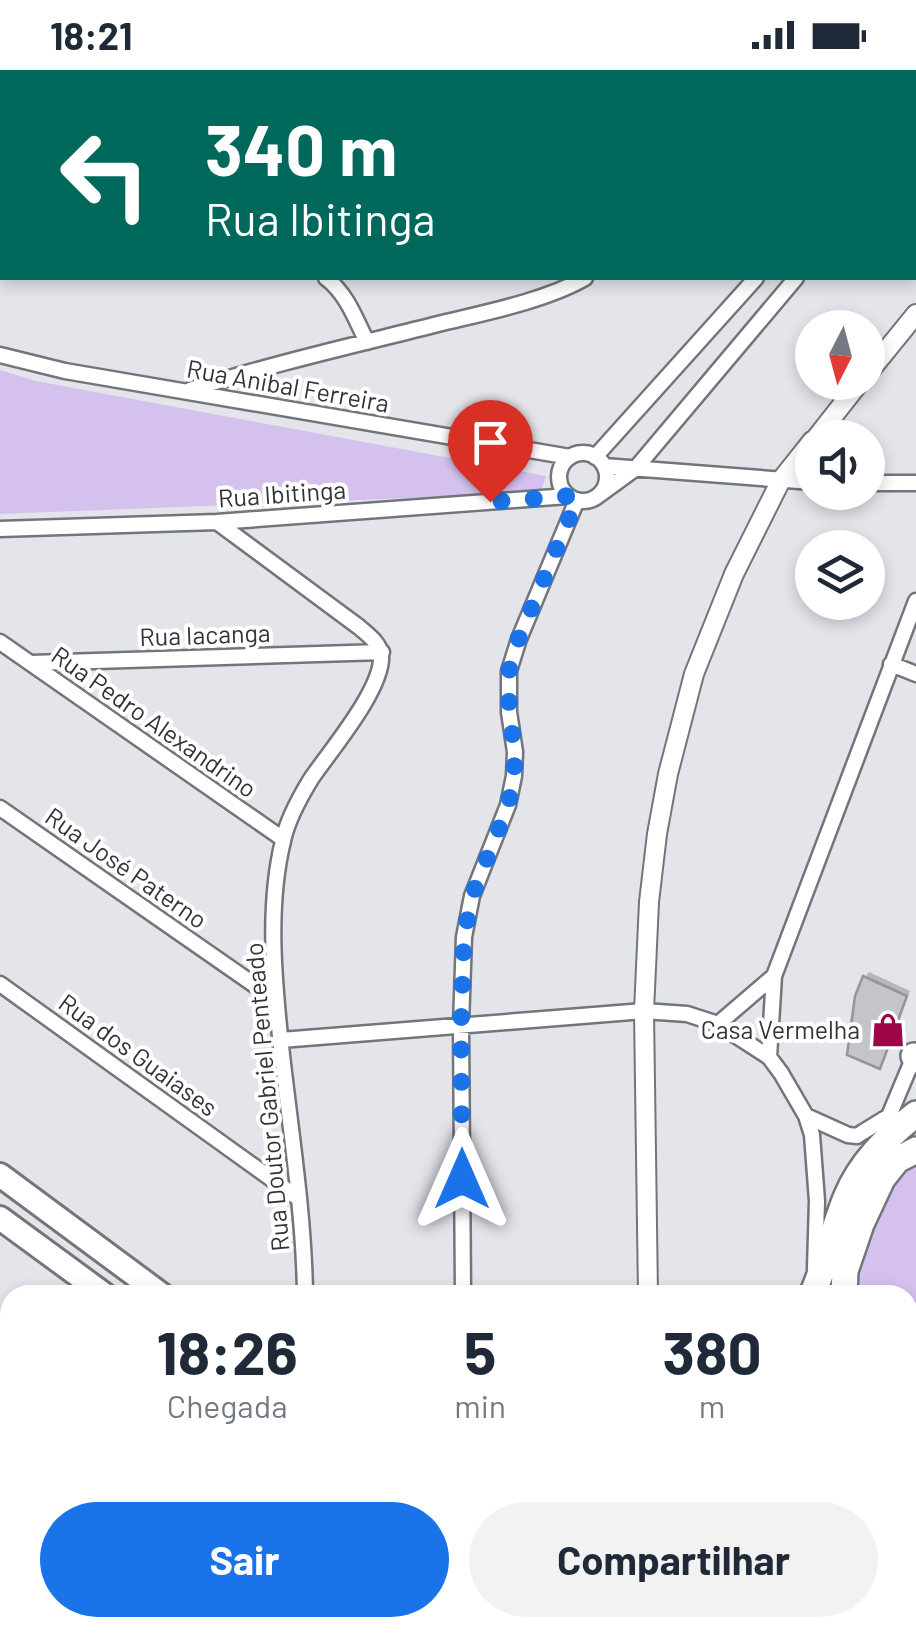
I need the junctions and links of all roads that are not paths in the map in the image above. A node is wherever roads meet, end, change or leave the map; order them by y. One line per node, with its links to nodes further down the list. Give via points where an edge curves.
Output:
1 (329, 280): 6 (street, via 347,300)
2 (581, 280): 6 (street)
3 (754, 280): 15 (street)
4 (794, 280): 17 (street)
5 (916, 314): 7 (street)
6 (367, 342): 9 (street)
7 (885, 353)
8 (0, 355): 10 (street, Rua Anibal Ferreira)
9 (237, 375): 10 (street); 12 (street)
10 (184, 392): 12 (street, Rua Anibal Ferreira)
11 (845, 400): 13 (street)
12 (240, 401): 14 (street, Rua Anibal Ferreira)
13 (829, 420)
14 (570, 457): 15 (street, Rua Anibal Ferreira); 23 (street, via 559,476)
15 (599, 461): 17 (street, Rua Anibal Ferreira); 22 (street, via 606,481)
16 (795, 463): 18 (street)
17 (636, 468): 18 (street, Rua Anibal Ferreira); 22 (street)
18 (781, 480): 19 (street, Rua Anibal Ferreira); 38 (street, via 723,600 680,721 657,834)
19 (795, 481)
20 (885, 484): 21 (street)
21 (916, 484)
22 (599, 495): 23 (street)
23 (572, 498): 24 (street, Rua Ibitinga); 40 (street, via 509,671 514,776 472,896)
24 (218, 522): 25 (street, Rua Ibitinga); 28 (street, via 359,626)
25 (0, 530)
26 (916, 601): 30 (street)
27 (0, 642): 29 (street, Rua Pedro Alexandrino)
28 (382, 652): 29 (street, Rua Iacanga); 34 (street, Rua Doutor Gabriel Penteado, via 372,691 308,784)
29 (31, 663): 34 (street, Rua Pedro Alexandrino)
30 (891, 664): 31 (street); 35 (street)
31 (916, 674)
32 (6, 812): 33 (street); 37 (street, Rua José Paterno)
33 (0, 831)
34 (283, 839): 37 (street, Rua Doutor Gabriel Penteado)
35 (774, 976): 39 (street); 43 (street)
36 (0, 984): 48 (street, Rua dos Guaiases)
37 (276, 1000): 41 (street, Rua Doutor Gabriel Penteado)
38 (644, 1011): 39 (street); 40 (street); 56 (street)
39 (718, 1024): 43 (street)
40 (461, 1025): 41 (street); 55 (street)
41 (281, 1040): 48 (street, Rua Doutor Gabriel Penteado)
42 (916, 1056): 45 (street, via 889,1116 857,1136)
43 (769, 1057): 45 (street)
44 (916, 1114): 58 (highway, via 859,1173)
45 (806, 1116): 57 (street, via 818,1202)
46 (916, 1150): 59 (highway, via 882,1179 860,1224)
47 (0, 1175): 50 (main road)
48 (298, 1198): 54 (street, Rua Doutor Gabriel Penteado)
49 (0, 1218): 51 (main road)
50 (133, 1273): 52 (main road); 53 (main road)
51 (92, 1285)
52 (125, 1285)
53 (149, 1285)
54 (304, 1285)
55 (463, 1285)
56 (648, 1285)
57 (814, 1285)
58 (817, 1285)
59 (844, 1285)

